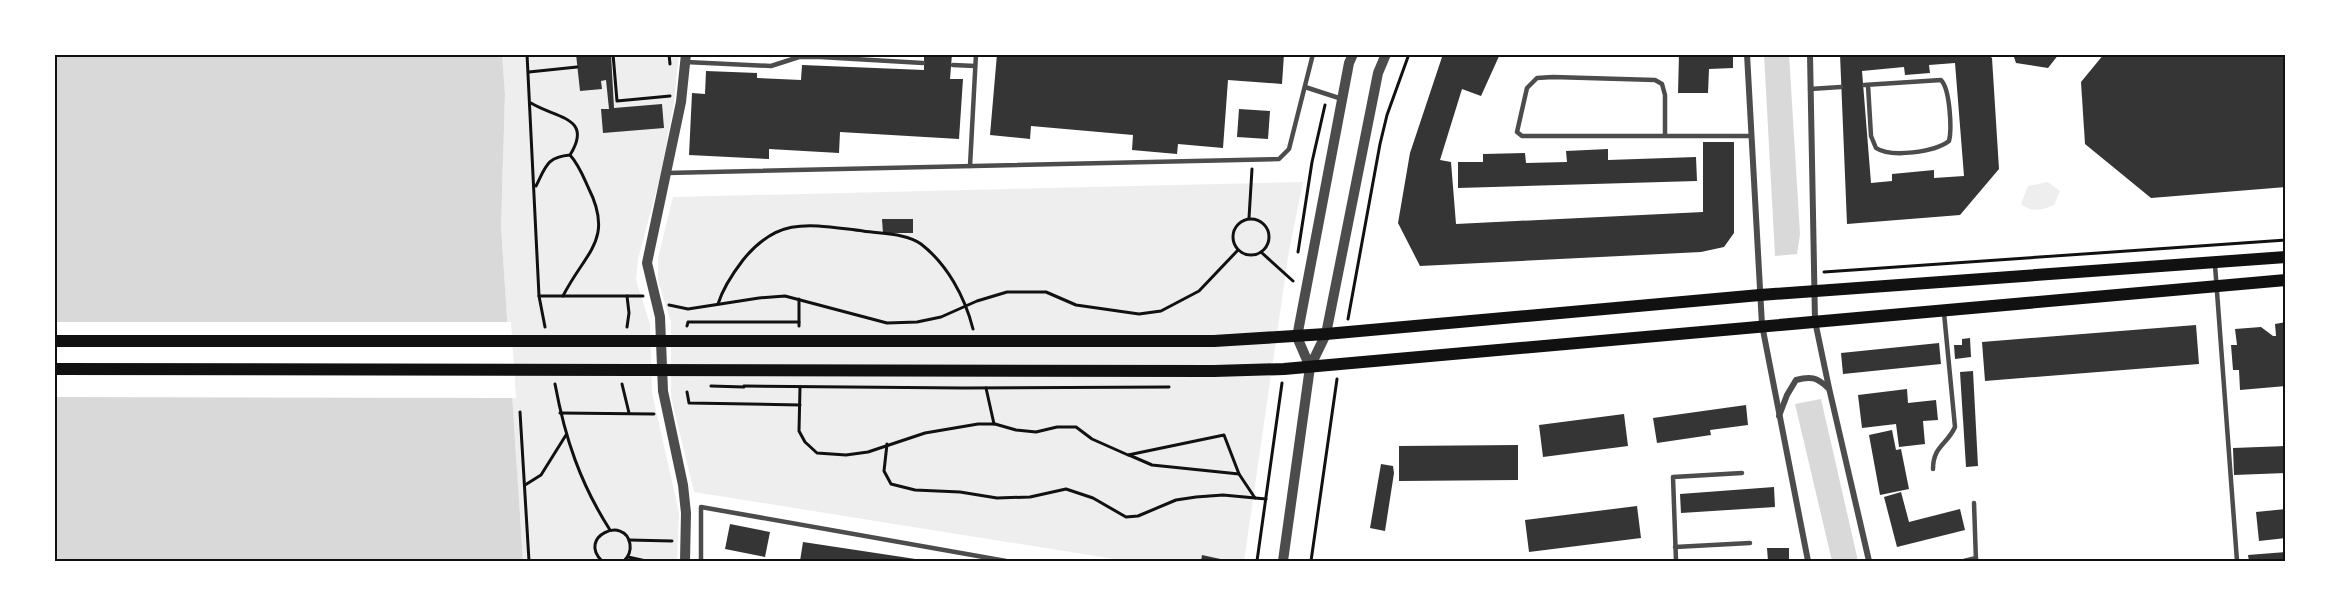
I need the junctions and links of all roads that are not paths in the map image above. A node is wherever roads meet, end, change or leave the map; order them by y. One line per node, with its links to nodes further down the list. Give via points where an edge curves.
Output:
1 (976, 54): 10 (lane)
2 (1313, 54): 12 (lane)
3 (1353, 54): 15 (street)
4 (1386, 54): 29 (street, via 1378,74)
5 (1746, 54): 17 (street)
6 (1810, 54): 14 (street)
7 (686, 58): 8 (lane, via 771,66 799,57); 19 (street)
8 (923, 63)
9 (953, 65): 10 (lane)
10 (975, 66): 18 (lane)
11 (1866, 85): 11 (lane, via 1941,80 1947,92 1948,141 1934,149 1890,153 1876,148 1871,136)
12 (1305, 87): 15 (lane); 18 (lane, via 1289,149 1279,159)
13 (1840, 87): 14 (lane)
14 (1810, 89): 24 (street)
15 (1342, 99): 30 (street)
16 (1665, 136): 16 (lane, via 1522,136 1517,132 1527,88 1537,78 1553,77 1655,80 1662,84 1665,95); 17 (lane)
17 (1751, 136): 25 (street)
18 (970, 166): 19 (lane)
19 (667, 173): 43 (street, via 647,263 660,317 663,391 683,484)
20 (2286, 257): 21 (main road)
21 (2215, 262): 23 (lane); 24 (main road)
22 (2286, 280): 23 (main road)
23 (2217, 287): 26 (main road); 51 (lane)
24 (1814, 291): 25 (main road); 27 (street)
25 (1760, 295): 28 (street); 29 (main road)
26 (1944, 310): 27 (main road); 36 (lane, via 1955,427 1934,455)
27 (1815, 321): 28 (main road); 34 (street)
28 (1762, 325): 32 (main road); 35 (street)
29 (1326, 334): 30 (main road); 32 (street)
30 (1297, 337): 31 (main road, via 1214,341); 32 (street)
31 (54, 341)
32 (1310, 367): 33 (main road, via 1214,371); 46 (street)
33 (54, 369)
34 (1829, 388): 35 (street, via 1812,377 1796,380); 49 (street)
35 (1779, 417): 48 (street)
36 (1934, 469)
37 (1742, 473): 40 (lane, via 1673,477)
38 (1974, 503): 41 (lane)
39 (1750, 543): 40 (lane)
40 (1675, 547): 47 (lane)
41 (1976, 559): 50 (lane)
42 (995, 560): 44 (lane, via 701,507); 45 (lane)
43 (685, 561)
44 (701, 561)
45 (1006, 561)
46 (1283, 561)
47 (1676, 561)
48 (1808, 561)
49 (1869, 561)
50 (1964, 561)
51 (2237, 561)

